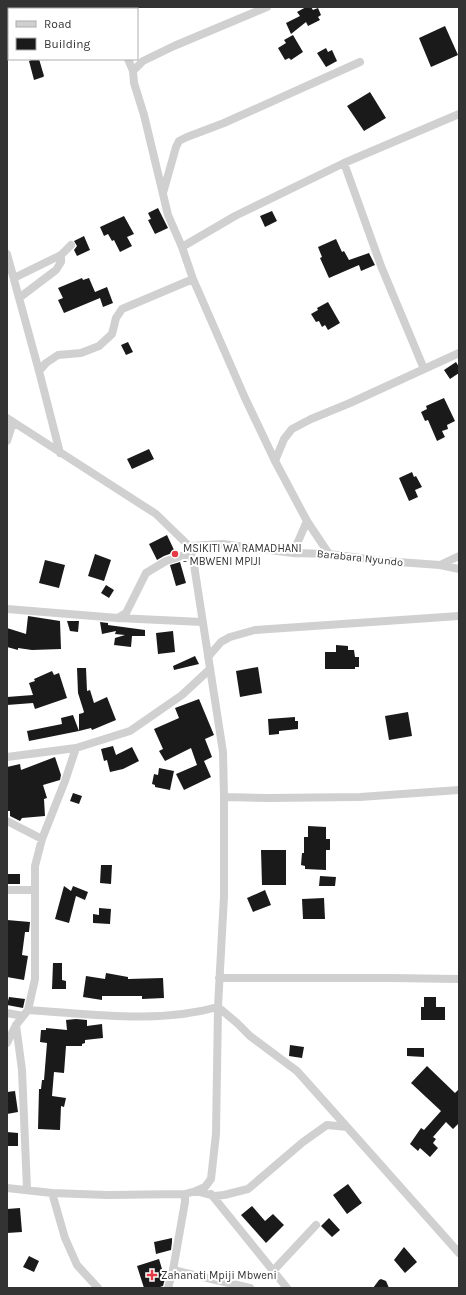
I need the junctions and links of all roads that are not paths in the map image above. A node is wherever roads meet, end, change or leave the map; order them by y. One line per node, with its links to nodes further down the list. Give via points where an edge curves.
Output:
1 (267, 7): 4 (street, via 174,46 143,61)
2 (128, 60): 4 (street)
3 (360, 62): 7 (street, via 224,123 187,136 176,147)
4 (133, 71): 7 (street)
5 (459, 114): 6 (street)
6 (344, 163): 9 (street, via 235,216); 16 (street, via 381,266)
7 (162, 193): 9 (street, via 168,215)
8 (71, 245): 11 (street)
9 (182, 247): 13 (street)
10 (7, 254): 12 (street)
11 (61, 255): 12 (street); 14 (street, via 61,262 56,270)
12 (14, 278): 14 (street)
13 (193, 279): 17 (street, via 122,309 116,318 112,334 99,346 81,353 58,356); 21 (street)
14 (19, 298): 17 (street)
15 (459, 353): 16 (street)
16 (424, 369): 21 (street, via 292,429 284,439)
17 (39, 371): 20 (street)
18 (10, 420): 19 (street); 20 (street)
19 (7, 441)
20 (60, 453): 23 (street, via 156,514)
21 (275, 462): 22 (street)
22 (307, 521): 24 (street); 25 (street)
23 (190, 550): 24 (street, Barabara Nyundo, via 223,544); 31 (street, Barabara Nyundo, via 146,573 126,613); 32 (street)
24 (293, 552): 25 (street, Barabara Nyundo)
25 (329, 554): 27 (street, Barabara Nyundo)
26 (459, 556): 27 (street)
27 (440, 565): 28 (street, Barabara Nyundo)
28 (459, 569)
29 (7, 609): 31 (street)
30 (459, 616): 33 (street, via 255,630 220,642)
31 (118, 618): 32 (street)
32 (202, 622): 33 (street)
33 (208, 657): 34 (street)
34 (210, 669): 35 (street, via 182,695 139,726); 38 (street, via 223,752)
35 (76, 748): 36 (street); 40 (street)
36 (7, 758)
37 (459, 790): 38 (street, via 360,797)
38 (224, 796): 43 (street, via 224,896)
39 (7, 821): 40 (street)
40 (42, 839): 42 (street, via 35,866)
41 (7, 890): 42 (street)
42 (34, 890): 47 (street, via 35,979)
43 (219, 978): 44 (street); 45 (street)
44 (458, 980)
45 (218, 1007): 47 (street, via 200,1012 136,1017); 50 (street, via 250,1036 297,1071); 53 (street, via 216,1134 211,1179)
46 (7, 1013): 47 (street)
47 (26, 1013): 48 (street)
48 (16, 1025): 49 (street); 55 (street, via 22,1070)
49 (7, 1043)
50 (333, 1112): 51 (street); 52 (street)
51 (327, 1125): 52 (street); 59 (street, via 248,1189)
52 (347, 1127): 61 (street)
53 (204, 1187): 56 (street); 59 (street)
54 (7, 1188): 55 (street)
55 (26, 1189): 57 (street)
56 (196, 1191): 58 (street); 59 (street)
57 (52, 1192): 58 (street, via 106,1195); 64 (street, via 64,1238 77,1265)
58 (185, 1194): 62 (street)
59 (214, 1196): 63 (street)
60 (316, 1225): 63 (street)
61 (459, 1253)
62 (173, 1270): 65 (street); 66 (street)
63 (273, 1271): 67 (street)
64 (98, 1288)
65 (168, 1288)
66 (250, 1288)
67 (288, 1288)

